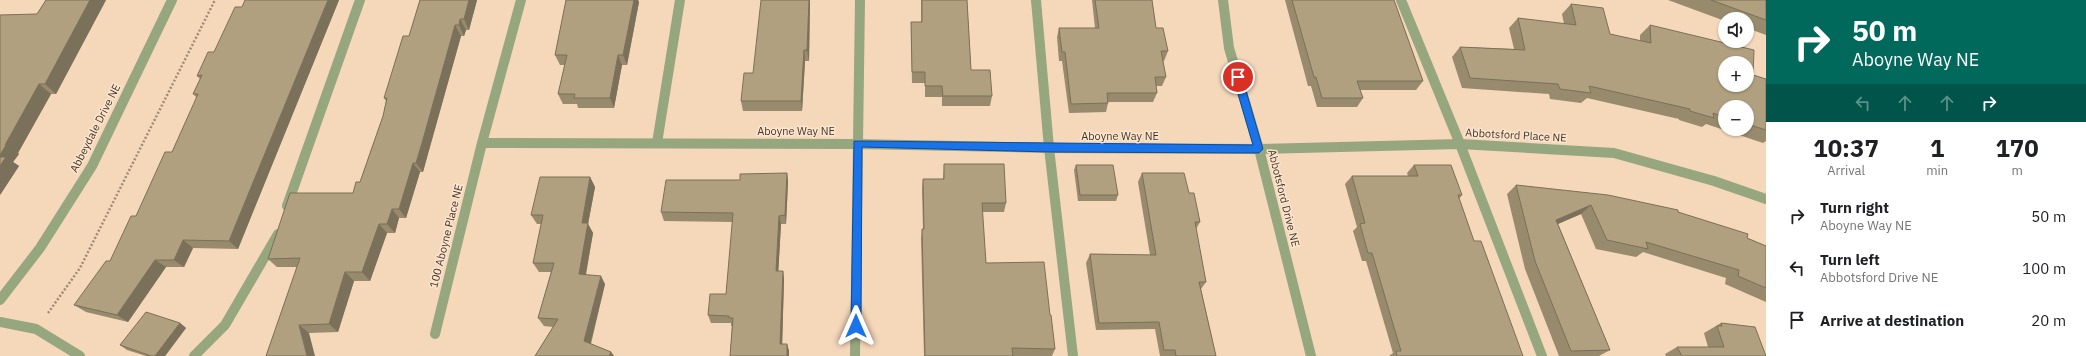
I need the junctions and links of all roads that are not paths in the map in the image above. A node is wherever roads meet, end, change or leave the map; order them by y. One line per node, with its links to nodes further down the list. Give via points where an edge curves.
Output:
1 (172, 0): 16 (street, Abbeydale Drive NE, via 92,166 40,248)
2 (360, 0): 20 (street, via 276,239 225,325)
3 (521, 0): 9 (street)
4 (680, 0): 10 (street)
5 (860, 0): 11 (street)
6 (1036, 0): 13 (street)
7 (1223, 0): 14 (street, Abbotsford Drive NE, via 1229,48)
8 (1401, 0): 12 (street)
9 (482, 143): 10 (street, Aboyne Way NE); 18 (street, 100 Aboyne Place NE)
10 (657, 143): 11 (street, Aboyne Way NE)
11 (857, 144): 13 (street, Aboyne Way NE); 21 (street)
12 (1460, 144): 14 (street, Abbotsford Place NE); 15 (street, Abbotsford Place NE, via 1614,153 1714,181); 24 (street)
13 (1049, 148): 14 (street, Aboyne Way NE); 22 (street)
14 (1259, 149): 23 (street, Abbotsford Drive NE)
15 (1766, 199)
16 (0, 300)
17 (0, 322): 19 (street, via 36,329)
18 (434, 334)
19 (80, 356)
20 (194, 356)
21 (855, 356)
22 (1073, 356)
23 (1311, 356)
24 (1542, 356)

